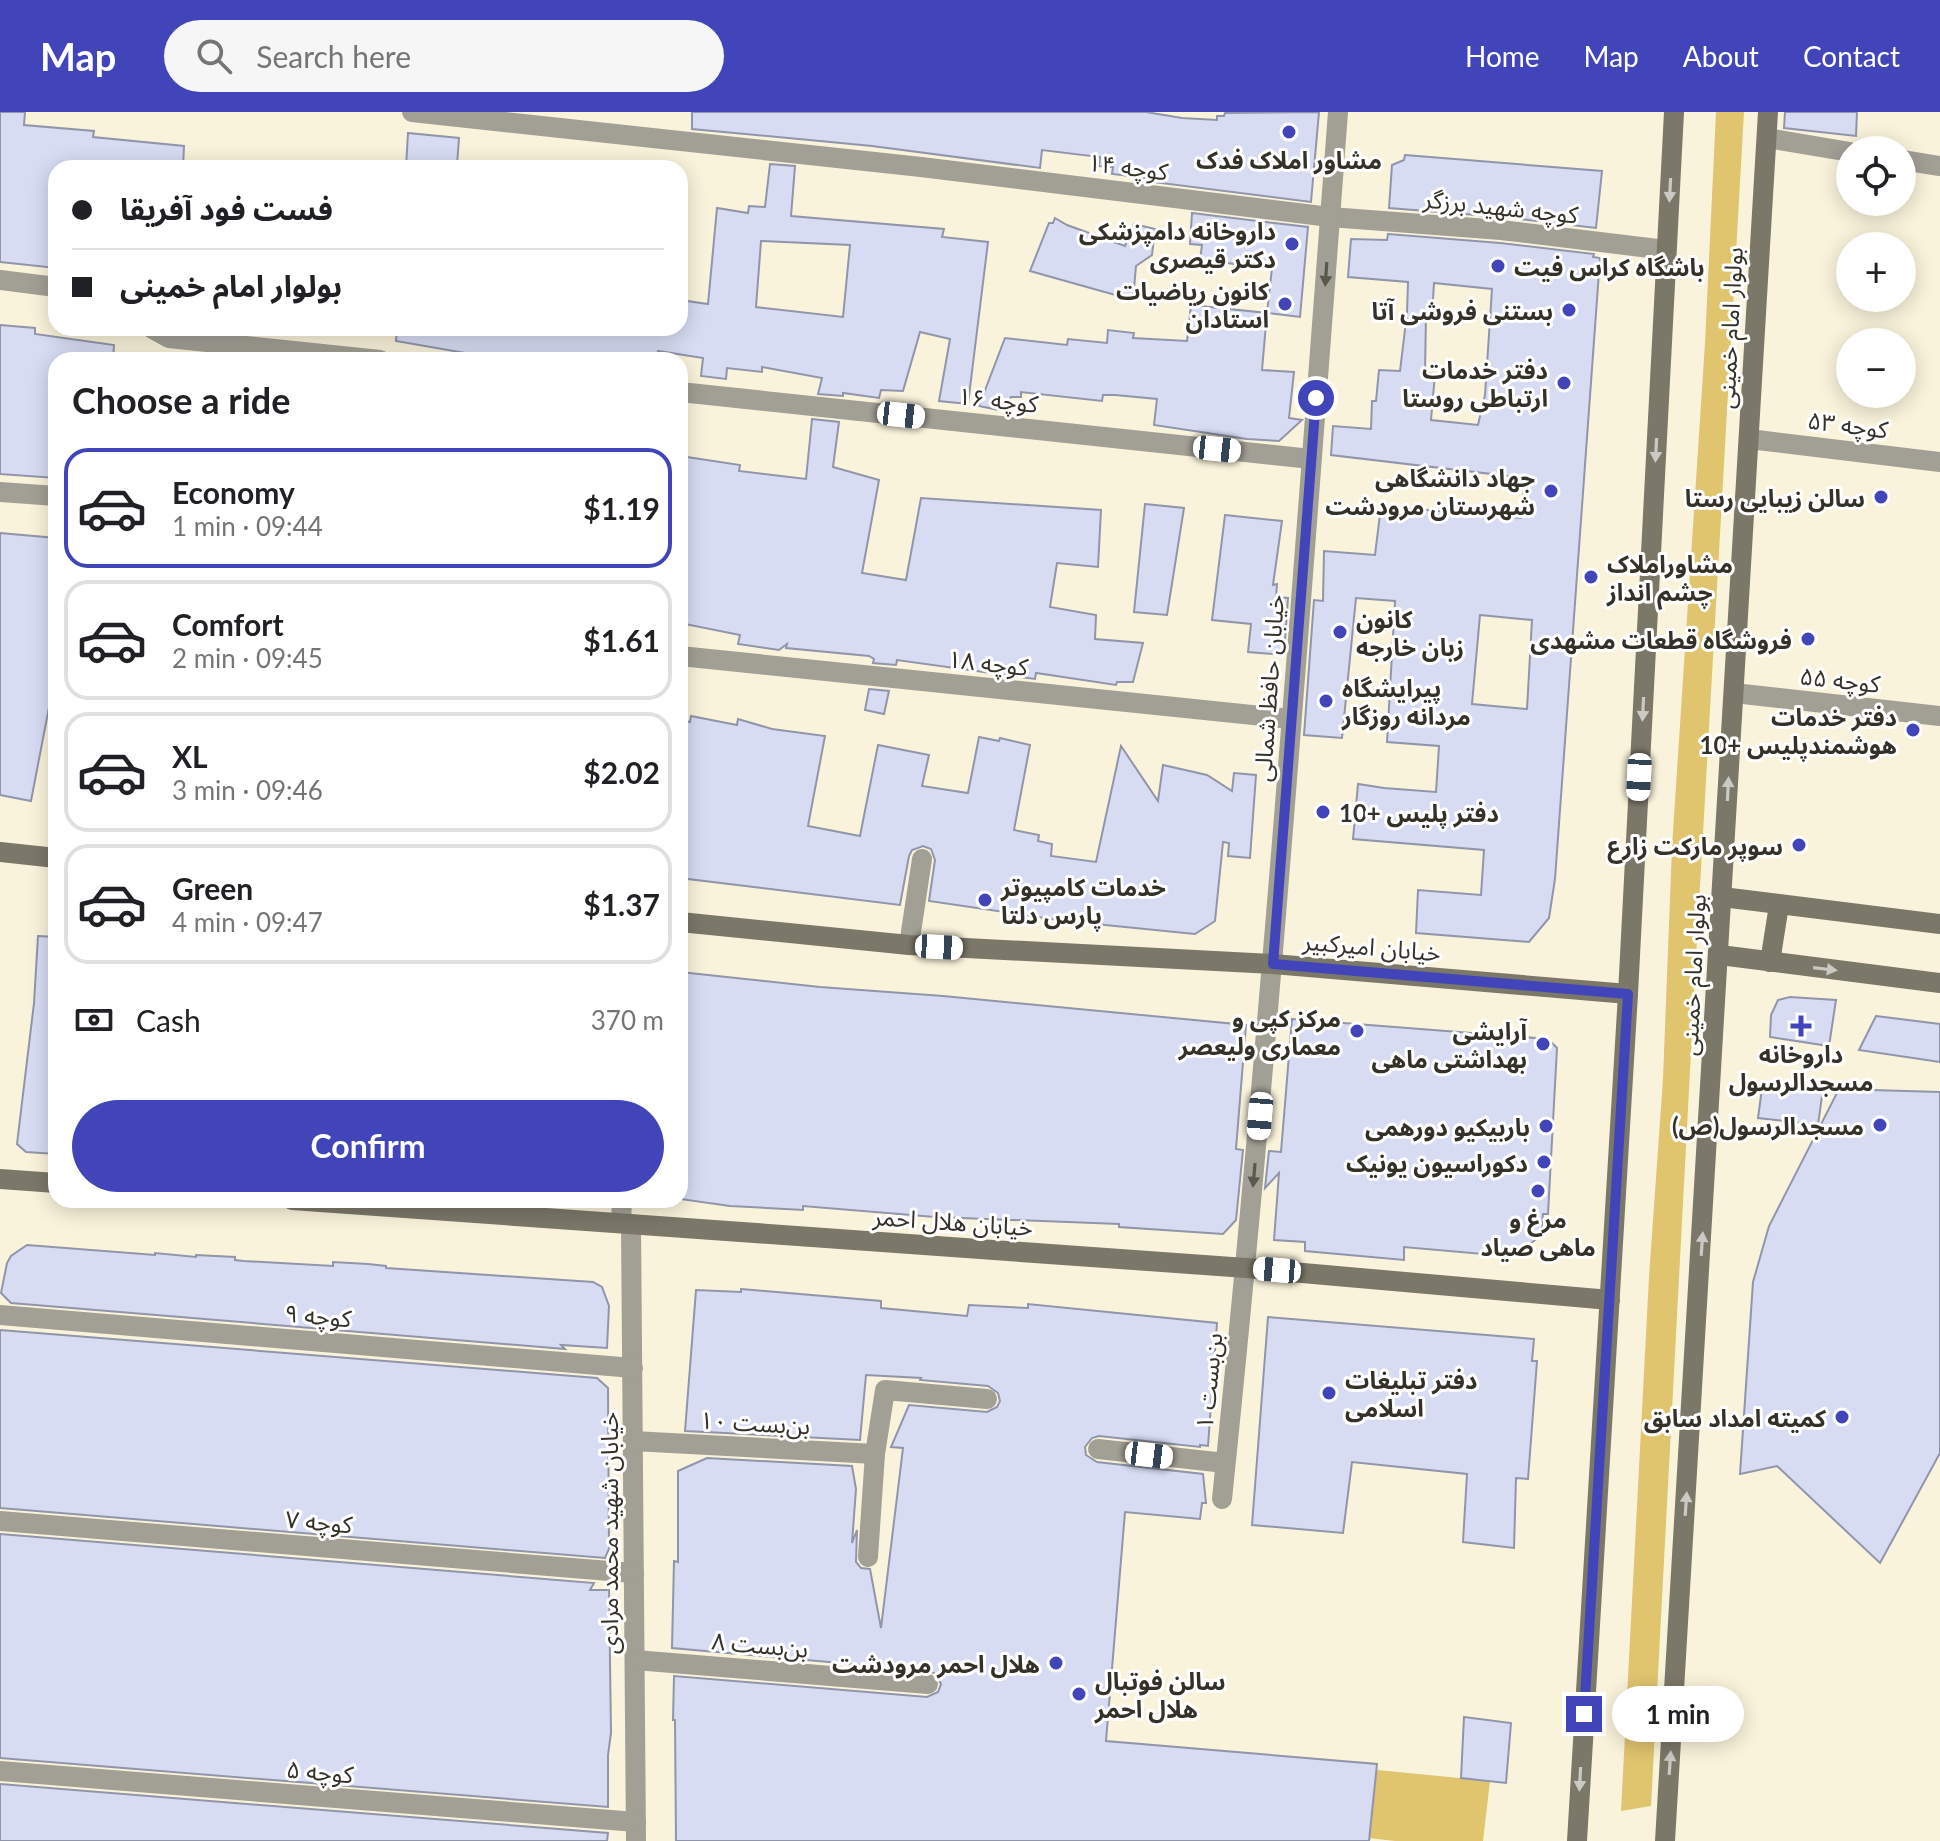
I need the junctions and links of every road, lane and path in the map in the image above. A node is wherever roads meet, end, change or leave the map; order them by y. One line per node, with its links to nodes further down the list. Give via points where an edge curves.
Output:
1 (419, 112): 9 (street, کوچه ۱۴)
2 (1338, 112): 9 (street, خیابان حافظ شمالی)
3 (1674, 112): 10 (main road, one-way to 10)
4 (1768, 112): 5 (main road, بولوار امام خمینی)
5 (1767, 138): 6 (street); 16 (main road, بولوار امام خمینی)
6 (1836, 150)
7 (1916, 162): 8 (street)
8 (1940, 166)
9 (1330, 217): 10 (street, کوچه شهید برزگر); 17 (street, خیابان حافظ شمالی, one-way to 17)
10 (1666, 250): 37 (main road, one-way to 37)
11 (0, 280): 12 (street)
12 (48, 286)
13 (165, 336): 14 (street)
14 (303, 352)
15 (688, 393): 17 (street, کوچه ۱۶)
16 (1749, 439): 18 (street, کوچه ۵۳); 22 (main road, بولوار امام خمینی)
17 (1311, 459): 24 (street, خیابان حافظ شمالی)
18 (1940, 462)
19 (0, 492): 20 (street)
20 (48, 495)
21 (688, 657): 24 (street, کوچه ۱۸)
22 (1734, 693): 23 (street, کوچه ۵۵); 28 (main road, بولوار امام خمینی, one-way to 22)
23 (1940, 716)
24 (1291, 719): 35 (street, خیابان حافظ شمالی)
25 (0, 852): 26 (main road)
26 (48, 857)
27 (922, 859): 32 (street)
28 (1722, 897): 29 (main road); 33 (main road, بولوار امام خمینی)
29 (1779, 905): 31 (main road); 34 (main road)
30 (688, 923): 32 (main road, خیابان امیرکبیر)
31 (1940, 924)
32 (909, 945): 35 (main road, خیابان امیرکبیر)
33 (1720, 955): 34 (main road); 61 (main road, بولوار امام خمینی, one-way to 33)
34 (1770, 962): 36 (main road, one-way to 36)
35 (1273, 964): 37 (main road, خیابان امیرکبیر); 43 (street, خیابان حافظ شمالی, one-way to 43)
36 (1940, 983)
37 (1628, 994): 44 (main road)
38 (0, 1179): 39 (main road)
39 (48, 1182)
40 (525, 1208): 42 (main road, خیابان هلال احمر)
41 (623, 1208): 42 (street, خیابان شهید محمد مرادی)
42 (626, 1223): 43 (main road, خیابان هلال احمر); 46 (street, خیابان شهید محمد مرادی)
43 (1246, 1268): 44 (main road, خیابان هلال احمر); 51 (street, بن‌بست ۱)
44 (1610, 1300): 60 (main road, one-way to 60)
45 (0, 1315): 46 (street, کوچه ۹)
46 (633, 1368): 48 (street, خیابان شهید محمد مرادی)
47 (987, 1399): 50 (street, via 885,1390)
48 (633, 1441): 50 (street, بن‌بست ۱۰); 55 (street, خیابان شهید محمد مرادی)
49 (1098, 1449): 51 (street)
50 (875, 1454): 54 (street)
51 (1225, 1463): 52 (street, بن‌بست ۱)
52 (1222, 1499)
53 (0, 1521): 55 (street, کوچه ۷)
54 (868, 1557)
55 (634, 1573): 56 (street, خیابان شهید محمد مرادی)
56 (635, 1660): 57 (street, بن‌بست ۸); 59 (street, خیابان شهید محمد مرادی)
57 (928, 1684)
58 (0, 1771): 59 (street, کوچه ۵)
59 (636, 1832)
60 (1577, 1841)
61 (1665, 1841)

